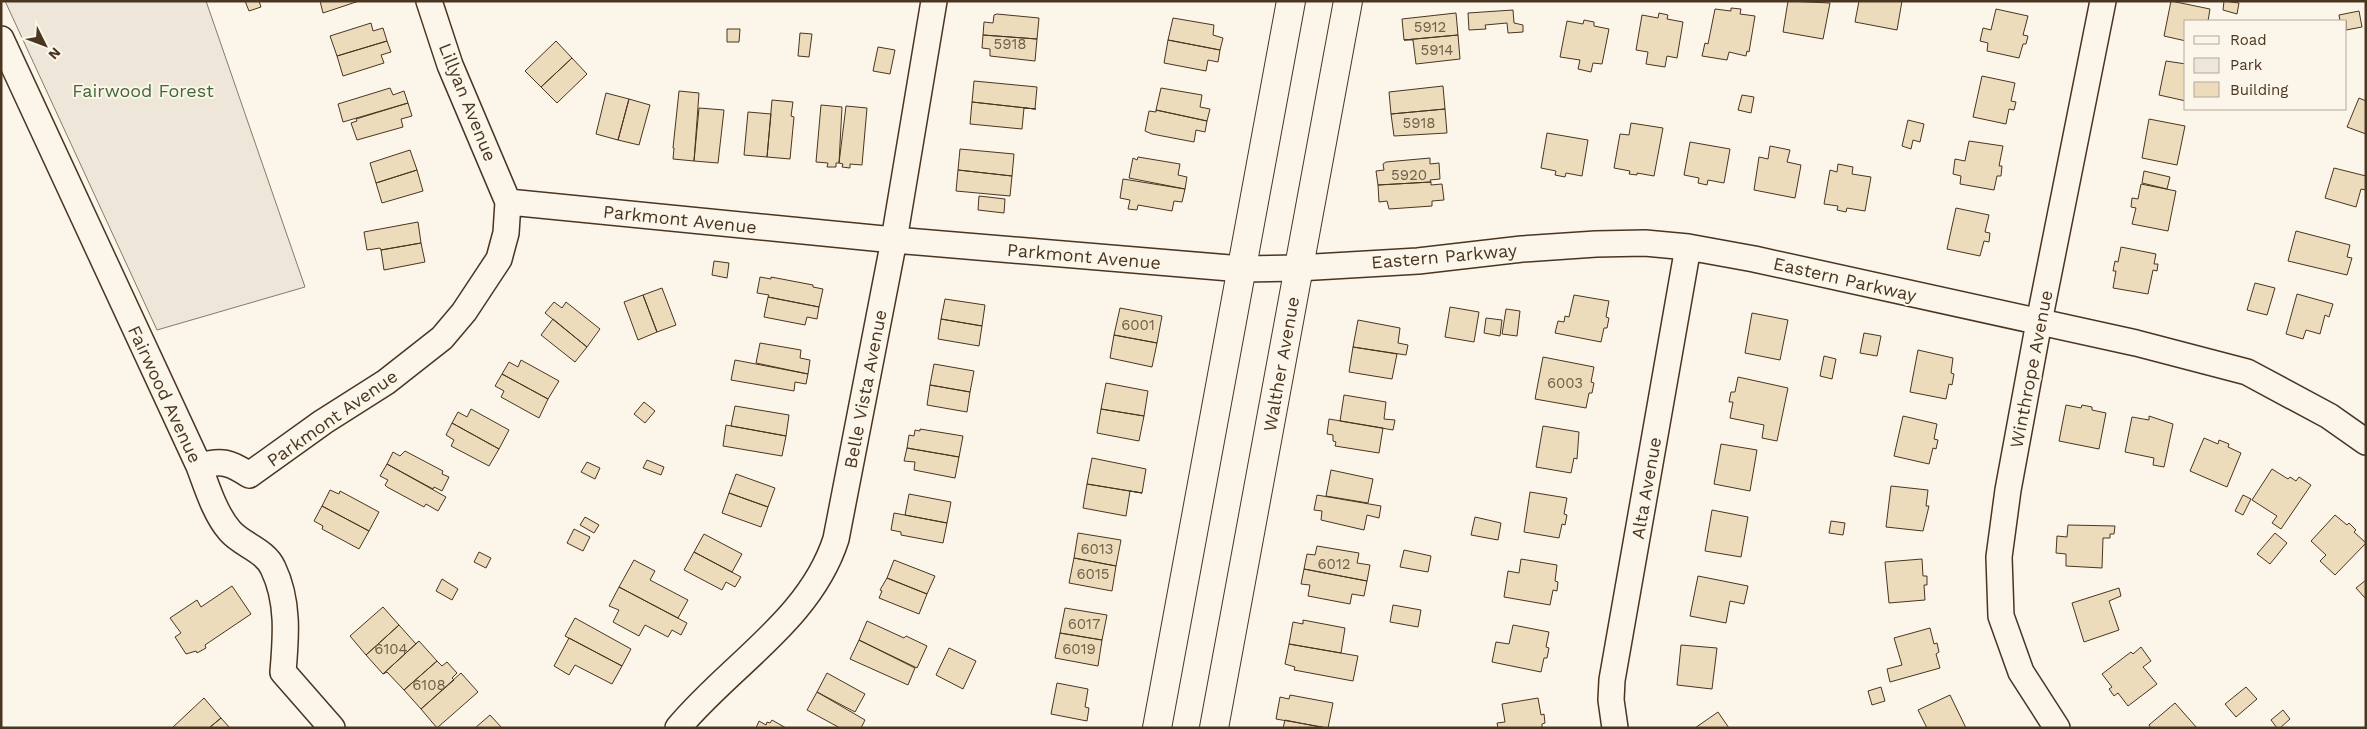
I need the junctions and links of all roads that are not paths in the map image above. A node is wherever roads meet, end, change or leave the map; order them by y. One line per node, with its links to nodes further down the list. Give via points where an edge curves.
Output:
1 (429, 1): 7 (street, Lillyan Avenue, via 450,65)
2 (934, 1): 8 (street, Belle Vista Avenue)
3 (1291, 1): 11 (main road)
4 (1348, 1): 10 (main road, Walther Avenue)
5 (2103, 1): 12 (street, Winthrope Avenue)
6 (1, 39): 14 (street, Fairwood Avenue)
7 (508, 202): 8 (street, Parkmont Avenue); 14 (street, Parkmont Avenue, via 506,233 499,258 464,312 442,338 386,382 249,475 234,465 217,461)
8 (894, 240): 11 (street, Parkmont Avenue); 15 (street, Belle Vista Avenue, via 830,559 808,594 771,637)
9 (1688, 248): 10 (street, Eastern Parkway, via 1645,243 1596,244 1418,261); 12 (street, Eastern Parkway, via 1754,259); 19 (street, Alta Avenue, via 1612,680)
10 (1298, 268): 11 (street, Parkmont Avenue); 18 (main road, Walther Avenue)
11 (1242, 269): 17 (main road)
12 (2039, 322): 13 (street, Eastern Parkway, via 2247,372); 20 (street, Winthrope Avenue, via 2008,490 1999,558 1999,594 2001,616 2021,672)
13 (2364, 434)
14 (199, 466): 16 (street, Fairwood Avenue, via 209,493 230,531 265,556 273,567 285,601 283,672)
15 (681, 724)
16 (332, 728)
17 (1157, 728)
18 (1214, 728)
19 (1615, 728)
20 (2057, 728)

